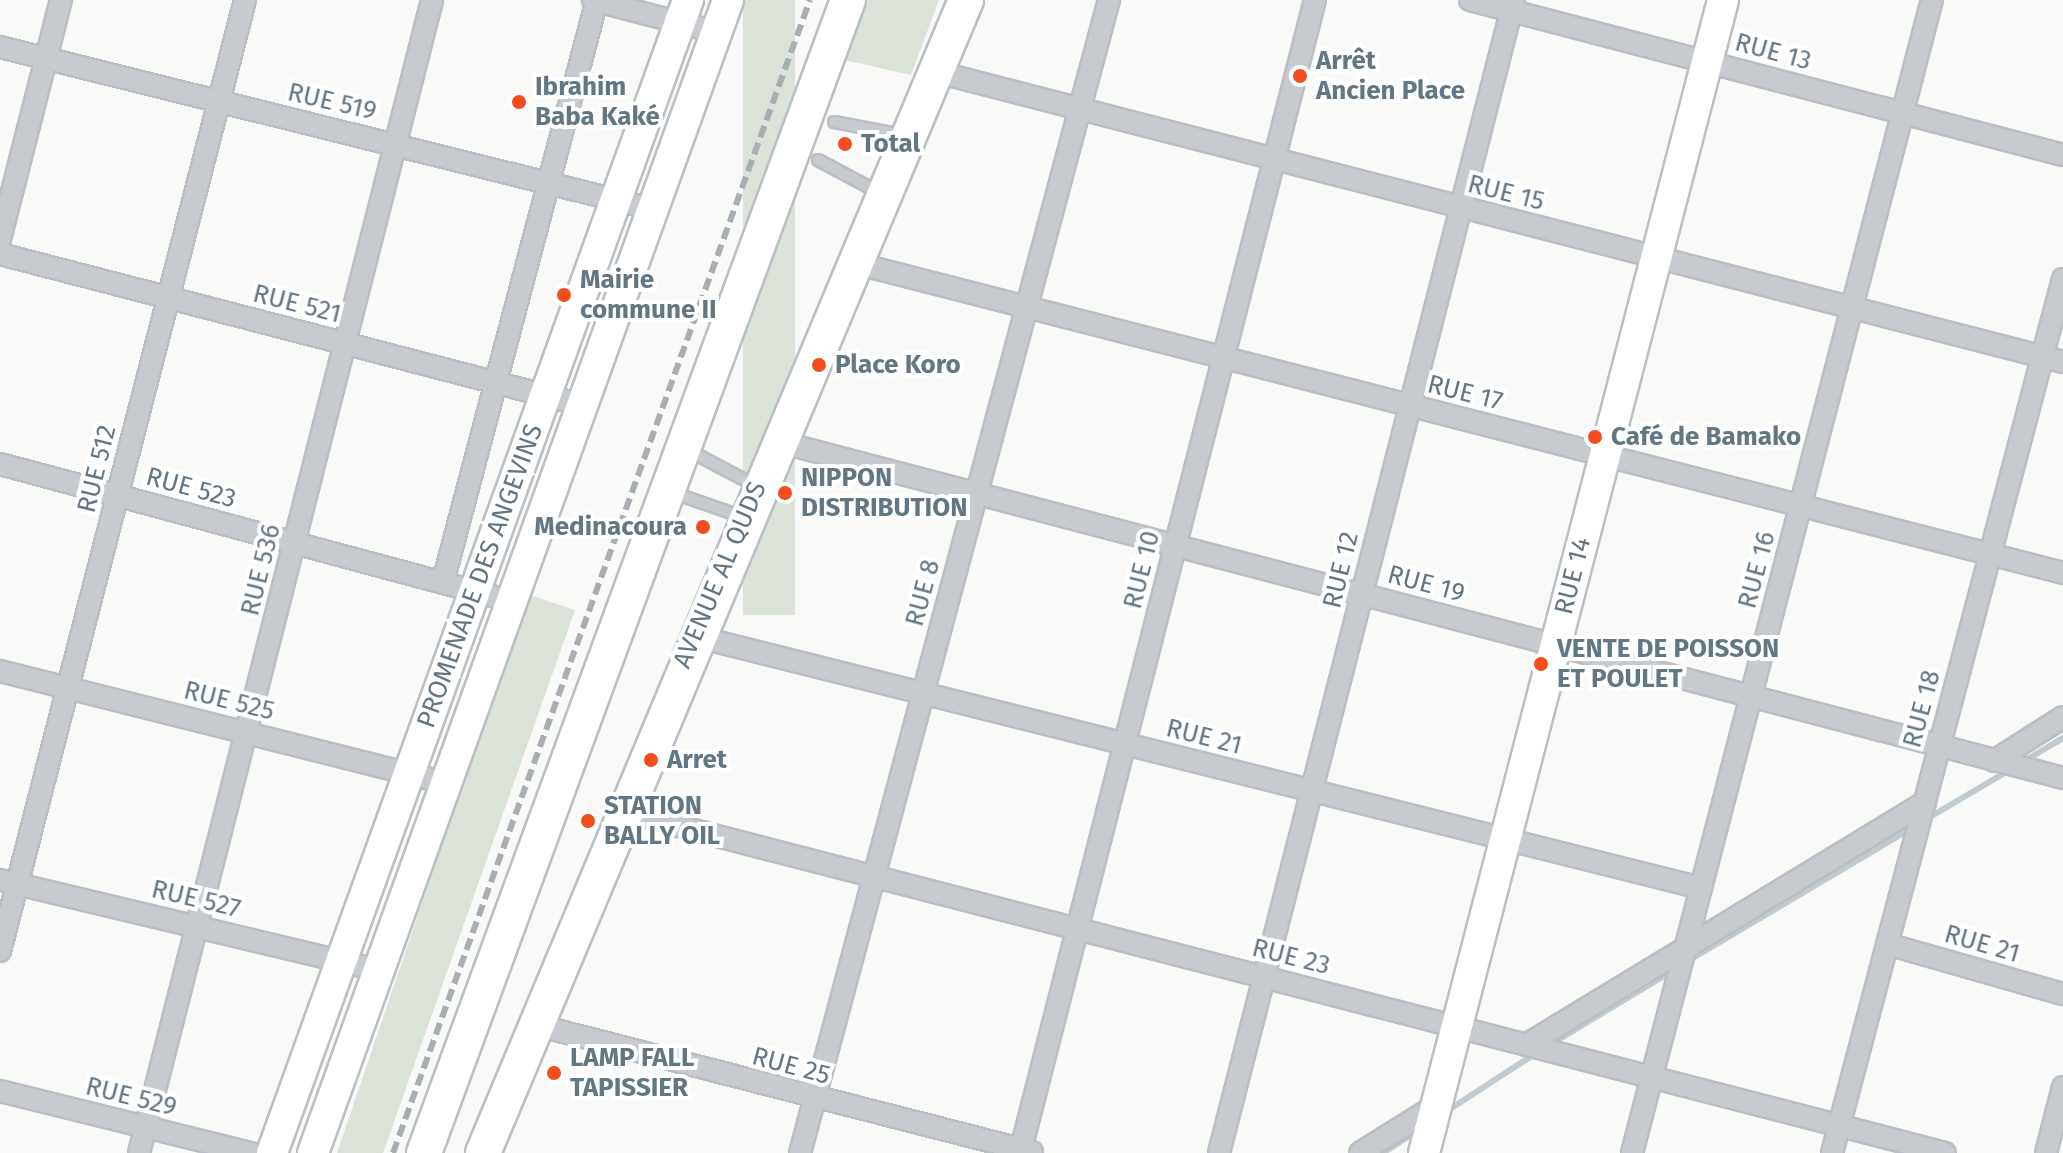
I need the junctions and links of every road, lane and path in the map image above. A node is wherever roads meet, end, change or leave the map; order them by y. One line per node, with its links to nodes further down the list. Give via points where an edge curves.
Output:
1 (61, 0): 17 (street)
2 (245, 0): 20 (street, RUE 512)
3 (432, 0): 25 (street, RUE 536)
4 (595, 0): 14 (street); 29 (street)
5 (728, 0): 15 (street, PROMENADE DES ANGEVINS)
6 (848, 0): 51 (main road, via 826,83)
7 (966, 0): 19 (main road, AVENUE AL QUDS)
8 (1109, 0): 21 (street, RUE 8)
9 (1315, 0): 28 (street, RUE 10)
10 (1470, 0): 13 (street, RUE 13)
11 (1723, 0): 18 (street, RUE 14)
12 (1932, 0): 22 (street, RUE 16)
13 (1512, 5): 18 (street, RUE 13); 33 (street, RUE 12)
14 (684, 11): 15 (street); 31 (street, PROMENADE DES ANGEVINS)
15 (716, 32): 32 (street, PROMENADE DES ANGEVINS)
16 (0, 47): 17 (street, RUE 519)
17 (46, 58): 20 (street, RUE 519); 34 (street)
18 (1707, 62): 22 (street, RUE 13); 36 (street, RUE 14)
19 (937, 72): 21 (street, RUE 15); 24 (main road, AVENUE AL QUDS)
20 (219, 102): 25 (street, RUE 519); 39 (street, RUE 512)
21 (1079, 112): 28 (street, RUE 15); 40 (street, RUE 8)
22 (1903, 113): 26 (street, RUE 13); 41 (street, RUE 16)
23 (834, 122): 24 (lane)
24 (909, 136): 30 (main road, AVENUE AL QUDS)
25 (396, 143): 29 (street, RUE 519); 42 (street, RUE 536)
26 (2063, 155)
27 (818, 160): 30 (lane)
28 (1274, 161): 33 (street, RUE 15); 44 (street, RUE 10)
29 (548, 183): 31 (street, RUE 519); 46 (street)
30 (884, 195): 37 (main road, AVENUE AL QUDS)
31 (618, 200): 32 (street, RUE 519); 47 (street, PROMENADE DES ANGEVINS)
32 (652, 209): 48 (street, PROMENADE DES ANGEVINS)
33 (1460, 209): 36 (street, RUE 15); 49 (street, RUE 12)
34 (0, 239)
35 (0, 254): 39 (street, RUE 521)
36 (1658, 259): 41 (street, RUE 15); 52 (street, RUE 14)
37 (855, 263): 40 (street, RUE 17); 50 (main road, AVENUE AL QUDS)
38 (2063, 279): 43 (street, RUE 18)
39 (168, 299): 42 (street, RUE 521); 57 (street, RUE 512)
40 (1027, 307): 44 (street, RUE 17); 56 (street, RUE 8)
41 (1852, 310): 43 (street, RUE 15); 59 (street, RUE 16)
42 (345, 343): 46 (street, RUE 521); 60 (street, RUE 536)
43 (2043, 356): 45 (street, RUE 15); 62 (street, RUE 18)
44 (1223, 357): 49 (street, RUE 17); 61 (street, RUE 10)
45 (2063, 362)
46 (495, 382): 47 (street, RUE 521); 64 (street)
47 (547, 395): 48 (street, RUE 521); 65 (street, PROMENADE DES ANGEVINS)
48 (582, 405): 67 (street, PROMENADE DES ANGEVINS)
49 (1410, 406): 52 (street, RUE 17); 66 (street, RUE 12)
50 (776, 441): 54 (main road, AVENUE AL QUDS); 56 (street, RUE 19)
51 (683, 447): 54 (lane); 55 (main road)
52 (1604, 455): 59 (street, RUE 17); 69 (street, RUE 14)
53 (0, 464): 57 (street, RUE 523)
54 (737, 479): 58 (main road, AVENUE AL QUDS)
55 (667, 491): 58 (lane); 113 (main road)
56 (977, 493): 61 (street, RUE 19); 72 (street, RUE 8)
57 (118, 495): 60 (street, RUE 523); 71 (street, RUE 512)
58 (724, 506): 68 (main road, AVENUE AL QUDS)
59 (1801, 506): 62 (street, RUE 17); 73 (street, RUE 16)
60 (294, 543): 64 (street, RUE 523); 75 (street, RUE 536)
61 (1175, 545): 66 (street, RUE 19); 76 (street, RUE 10)
62 (1990, 554): 63 (street, RUE 17); 77 (street, RUE 18)
63 (2063, 573)
64 (443, 582): 65 (street, RUE 523)
65 (474, 590): 67 (street, RUE 523); 79 (street, PROMENADE DES ANGEVINS)
66 (1362, 594): 69 (street, RUE 19); 82 (street, RUE 12)
67 (507, 600): 81 (street, PROMENADE DES ANGEVINS)
68 (694, 636): 72 (street, RUE 21); 84 (main road, AVENUE AL QUDS)
69 (1556, 645): 73 (street, RUE 19); 85 (street, RUE 14)
70 (0, 671): 71 (street, RUE 525)
71 (68, 688): 75 (street, RUE 525); 87 (street, RUE 512)
72 (923, 694): 76 (street, RUE 21); 86 (street, RUE 8)
73 (1751, 696): 77 (street, RUE 19); 88 (street, RUE 16)
74 (2063, 717): 78 (street)
75 (246, 732): 79 (street, RUE 525); 89 (street, RUE 536)
76 (1125, 744): 82 (street, RUE 21); 90 (street, RUE 10)
77 (1940, 745): 78 (street, RUE 19); 83 (street, RUE 18)
78 (2000, 762): 80 (street, RUE 19)
79 (409, 773): 81 (street, RUE 525); 94 (street, PROMENADE DES ANGEVINS)
80 (2063, 778)
81 (446, 783): 95 (street, PROMENADE DES ANGEVINS)
82 (1311, 791): 85 (street, RUE 21); 96 (street, RUE 12)
83 (1925, 802): 91 (street, RUE 18); 93 (street)
84 (624, 812): 86 (street, RUE 23); 98 (main road, AVENUE AL QUDS)
85 (1504, 837): 88 (street, RUE 21); 99 (street, RUE 14)
86 (874, 876): 90 (street, RUE 23); 104 (street, RUE 8)
87 (9, 882): 89 (street, RUE 527); 92 (street, RUE 512)
88 (1701, 888): 93 (street, RUE 16)
89 (197, 926): 94 (street, RUE 527); 107 (street, RUE 536)
90 (1077, 929): 96 (street, RUE 23); 108 (street, RUE 10)
91 (1887, 944): 97 (street, RUE 21); 106 (street, RUE 18)
92 (0, 951)
93 (1684, 954): 100 (street); 101 (street, RUE 16)
94 (341, 960): 95 (street, RUE 527); 111 (street, PROMENADE DES ANGEVINS)
95 (379, 970): 112 (street, PROMENADE DES ANGEVINS)
96 (1264, 977): 99 (street, RUE 23); 116 (street, RUE 12)
97 (2063, 994)
98 (536, 1025): 104 (street, RUE 25); 114 (main road, AVENUE AL QUDS)
99 (1457, 1027): 100 (street, RUE 23); 105 (street, RUE 14)
100 (1526, 1045): 101 (street, RUE 23)
101 (1652, 1077): 106 (street, RUE 23); 119 (street, RUE 16)
102 (2063, 1087): 122 (street)
103 (0, 1091): 107 (street, RUE 529)
104 (814, 1099): 108 (street, RUE 25); 115 (street, RUE 8)
105 (1437, 1105): 117 (street); 118 (street, RUE 14)
106 (1839, 1126): 120 (street, RUE 18); 121 (street, RUE 23)
107 (146, 1127): 109 (street, RUE 536); 110 (street, RUE 529)
108 (1025, 1152)
109 (139, 1153)
110 (250, 1153)
111 (272, 1153)
112 (313, 1153)
113 (424, 1153)
114 (483, 1153)
115 (800, 1153)
116 (1219, 1153)
117 (1360, 1153)
118 (1424, 1153)
119 (1632, 1153)
120 (1832, 1153)
121 (1945, 1153)
122 (2046, 1153)

